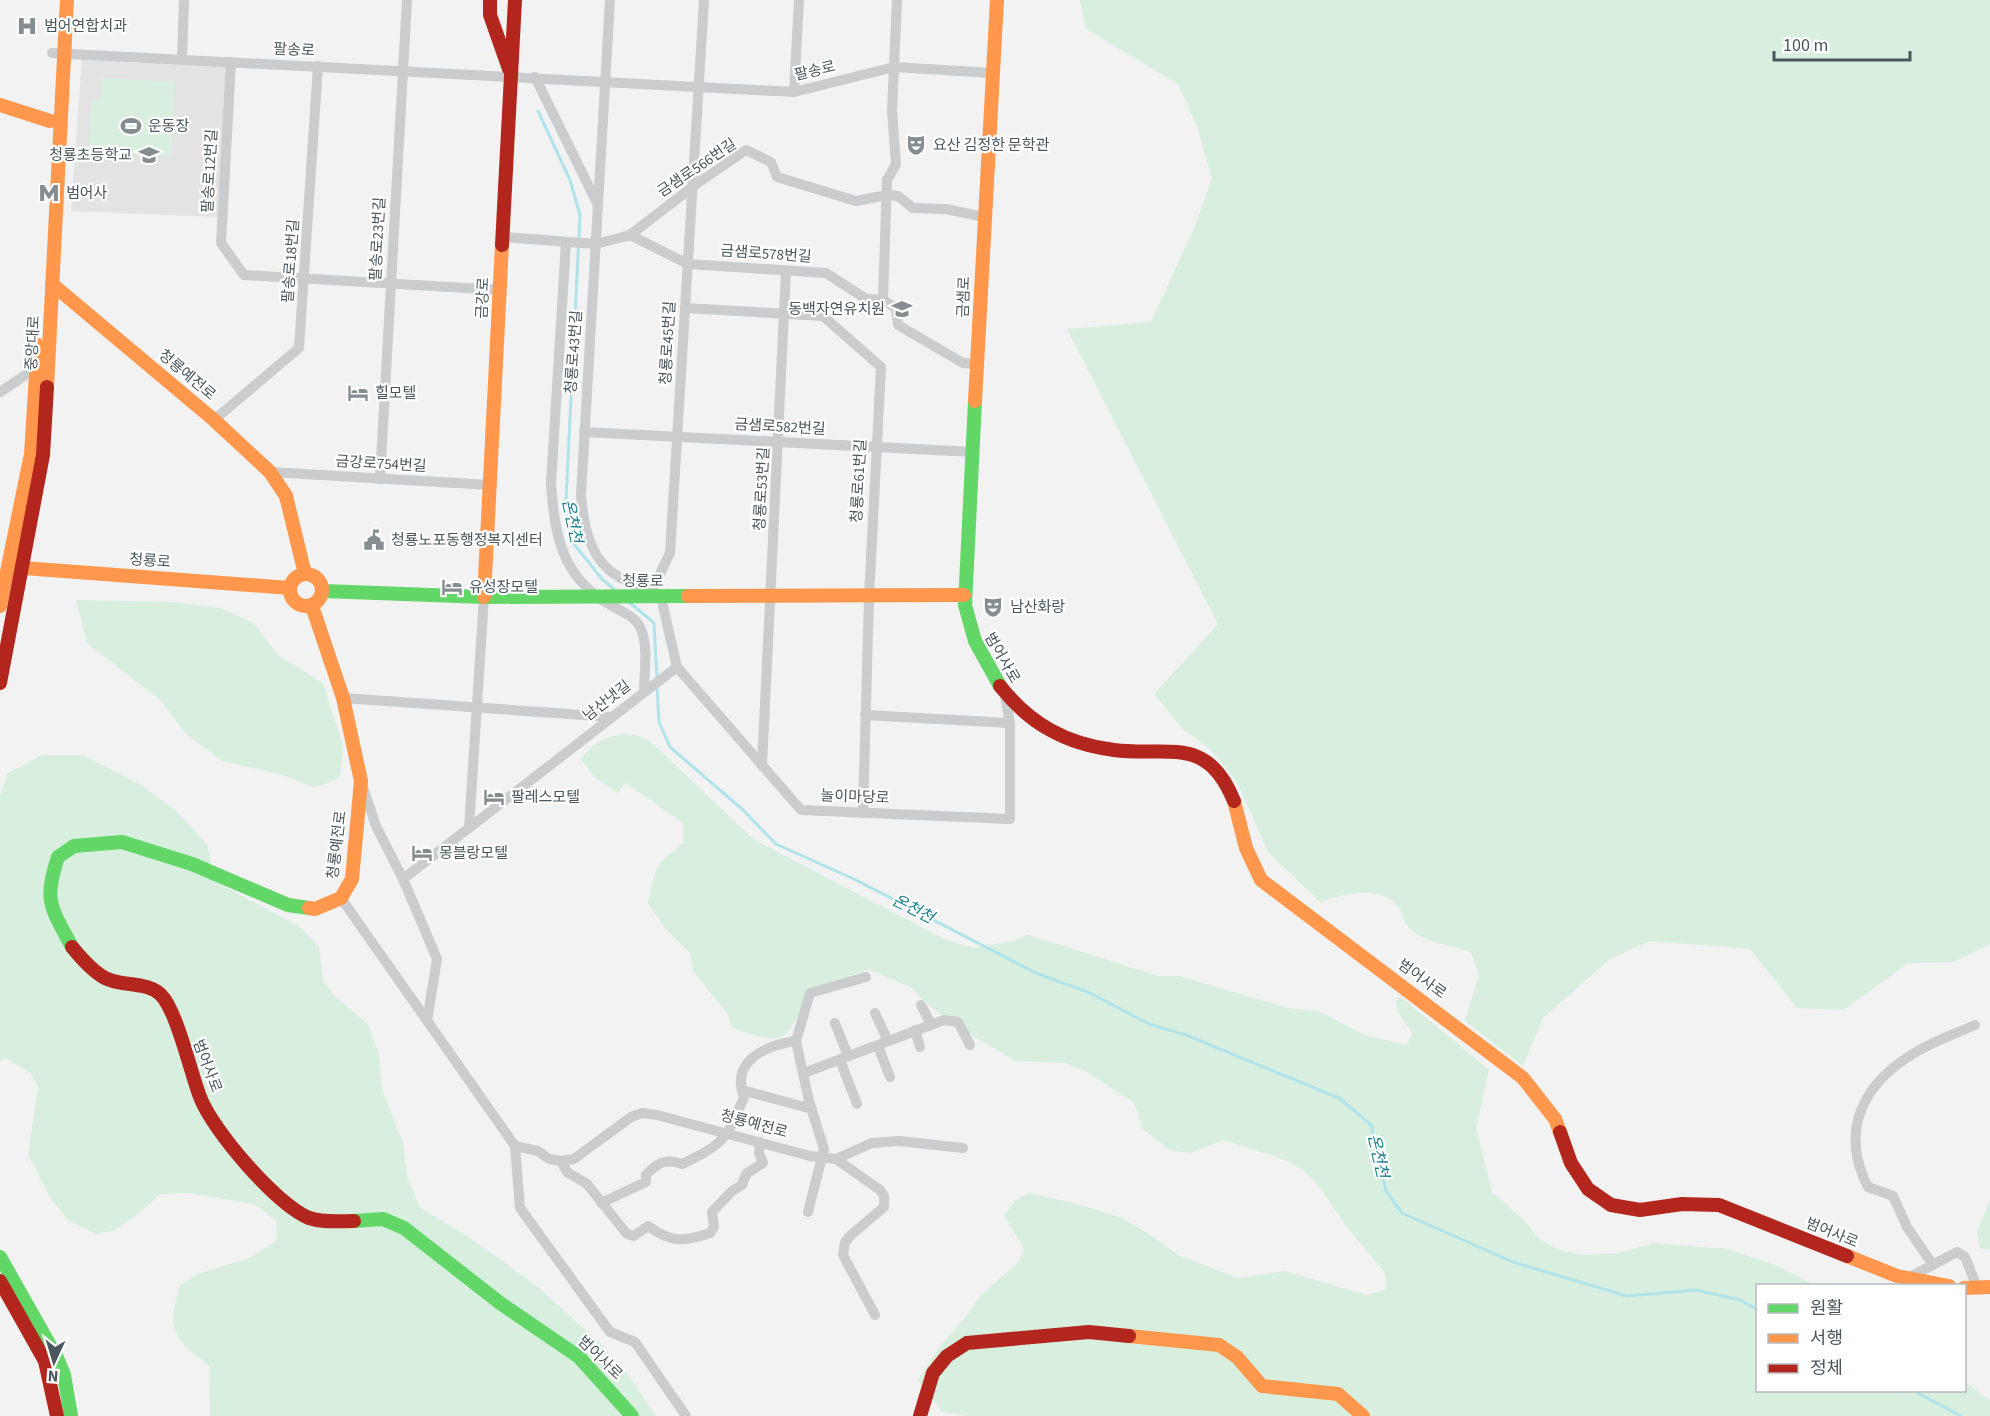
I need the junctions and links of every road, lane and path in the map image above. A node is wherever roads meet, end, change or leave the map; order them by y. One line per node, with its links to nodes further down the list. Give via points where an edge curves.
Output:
1 (56, 0): 12 (street, 중앙대로)
2 (67, 0): 12 (street, 중앙대로)
3 (184, 0): 13 (street)
4 (407, 0): 17 (street, 팔송로23번길)
5 (490, 0): 19 (street, via 489,15)
6 (515, 0): 19 (street, 금강로)
7 (610, 0): 21 (street, 청룡로43번길)
8 (704, 0): 22 (street, 청룡로45번길)
9 (799, 0): 23 (street)
10 (897, 0): 16 (street)
11 (997, 0): 18 (street, 금샘로)
12 (58, 53): 13 (street, 팔송로); 25 (street, 중앙대로); 38 (street, 중앙대로)
13 (182, 59): 14 (street, 팔송로)
14 (231, 62): 15 (street, 팔송로); 36 (street, 팔송로12번길, via 221,243 243,275)
15 (318, 66): 17 (street, 팔송로); 36 (street, 팔송로18번길)
16 (894, 67): 18 (street, 팔송로); 23 (street, 팔송로); 27 (street, via 896,164 887,180)
17 (403, 70): 19 (street, 팔송로); 37 (street, 팔송로23번길)
18 (993, 73): 29 (street, 금샘로)
19 (511, 75): 20 (street, 팔송로); 31 (street, 금강로)
20 (535, 77): 21 (street, 팔송로); 28 (street)
21 (605, 81): 22 (street, 팔송로); 28 (street, 청룡로43번길)
22 (700, 86): 23 (street, 팔송로); 26 (street, 청룡로45번길)
23 (794, 92)
24 (0, 105): 25 (street)
25 (50, 121): 44 (street, 중앙대로)
26 (695, 184): 27 (street, 금샘로566번길, via 746,150 771,162 777,177 837,197 856,201); 30 (street, 금샘로566번길); 34 (street, 청룡로45번길)
27 (887, 195): 29 (street, via 898,196 913,208 946,209); 40 (street)
28 (598, 204): 33 (street, 청룡로43번길)
29 (984, 217): 43 (street, 금샘로)
30 (630, 236): 33 (street); 34 (street, 금샘로578번길)
31 (502, 237): 32 (street); 39 (street, 금강로)
32 (568, 242): 33 (street); 61 (street, 남산냇길, via 552,472 554,520 562,553 577,579)
33 (592, 244): 47 (street, 청룡로43번길)
34 (687, 264): 35 (street, 금샘로578번길); 41 (street, 청룡로45번길)
35 (786, 271): 40 (street, 금샘로578번길, via 826,273 866,299); 42 (street, 청룡로53번길)
36 (305, 278): 37 (street); 46 (street, 팔송로18번길, via 299,348)
37 (391, 283): 39 (street); 53 (street, 팔송로23번길)
38 (52, 284): 46 (street, 청룡예전로); 55 (street, 중앙대로, via 43,455)
39 (500, 290): 54 (street, 금강로)
40 (883, 300): 43 (street, via 896,308 898,325 963,363)
41 (685, 308): 42 (street); 48 (street, 청룡로45번길)
42 (784, 314): 49 (street, 청룡로53번길); 50 (street, 청룡로61번길, via 823,316 881,367)
43 (978, 364): 51 (street, 금샘로)
44 (36, 369): 45 (street); 55 (street, 중앙대로, via 31,454)
45 (0, 392)
46 (214, 420): 52 (street, 청룡예전로)
47 (584, 432): 48 (street, 금샘로582번길); 62 (street, 청룡로43번길, via 582,495 588,535 607,568)
48 (678, 437): 49 (street, 금샘로582번길); 62 (street, 청룡로45번길, via 670,553)
49 (779, 442): 50 (street, 금샘로582번길); 63 (street, 청룡로53번길)
50 (876, 447): 51 (street, 금샘로582번길); 64 (street, 청룡로61번길)
51 (974, 452): 59 (street, 금샘로)
52 (270, 472): 53 (street, 금강로754번길); 56 (street, 청룡예전로, via 286,496)
53 (380, 479): 54 (street, 금강로754번길)
54 (490, 485): 60 (street, 금강로)
55 (14, 568): 57 (street, 청룡로); 65 (street, 중앙대로); 68 (street, 중앙대로)
56 (305, 574): 57 (street, via 295,578); 58 (street, via 315,576)
57 (290, 588): 66 (street, via 295,602)
58 (323, 591): 60 (street, 청룡로); 66 (street)
59 (964, 595): 64 (street, 청룡로); 70 (street, 범어사로, via 971,637)
60 (484, 597): 61 (street, 청룡로); 72 (street)
61 (597, 597): 62 (street, 청룡로); 69 (street, 남산냇길, via 632,618 640,628 645,650)
62 (655, 597): 63 (street, 청룡로); 67 (street, 놀이마당로)
63 (772, 597): 64 (street, 청룡로); 76 (street, 청룡로53번길)
64 (869, 597): 73 (street, 청룡로61번길)
65 (0, 606)
66 (312, 606): 71 (street, 청룡예전로)
67 (677, 667): 69 (street); 76 (street, 놀이마당로)
68 (0, 683)
69 (644, 692): 74 (street, 남산냇길)
70 (1005, 696): 75 (street, 놀이마당로); 111 (street, 범어사로, via 1022,713 1079,744 1118,750 1170,750 1198,757 1219,773 1234,797 1251,866 1261,880 1523,1078 1555,1119 1571,1163 1588,1189 1611,1204 1640,1210 1682,1204 1719,1205)
71 (343, 698): 72 (street); 77 (street, 청룡예전로)
72 (477, 708): 74 (street); 79 (street)
73 (866, 715): 75 (street); 78 (street, 청룡로61번길)
74 (611, 717): 79 (street, 남산냇길)
75 (1010, 723): 78 (street, 놀이마당로, via 1010,819)
76 (762, 766): 78 (street, 놀이마당로, via 801,810)
77 (361, 781): 80 (street, via 376,826); 81 (street, 청룡예전로, via 352,879)
78 (863, 813)
79 (469, 828): 80 (street, 남산냇길)
80 (403, 879): 85 (street, via 437,959)
81 (341, 898): 85 (street, 청룡예전로); 118 (street, 범어사로, via 315,909 288,905 192,864 122,842 74,846 58,857 48,896 58,926 78,957 105,978 143,986 161,995 171,1012 201,1100 255,1176 307,1217 325,1222 383,1219 404,1228 500,1303 579,1357)
82 (866, 976): 90 (street, via 810,993)
83 (921, 1005): 87 (street)
84 (875, 1013): 91 (street)
85 (427, 1021): 102 (street, 청룡예전로)
86 (835, 1023): 94 (street)
87 (931, 1024): 89 (street); 92 (street, via 952,1019 958,1022)
88 (1975, 1025): 110 (street, via 1915,1053 1864,1098 1858,1112 1859,1170 1868,1187 1893,1196 1907,1227)
89 (915, 1030): 91 (street); 93 (street)
90 (796, 1041): 95 (street); 97 (street, via 764,1049 750,1058 744,1067)
91 (883, 1044): 94 (street); 96 (street)
92 (970, 1045)
93 (920, 1047)
94 (844, 1058): 95 (street); 98 (street)
95 (804, 1073): 99 (street)
96 (890, 1077)
97 (741, 1090): 99 (street); 100 (street, via 744,1097)
98 (857, 1104)
99 (812, 1109): 104 (street, via 823,1142)
100 (728, 1133): 101 (street, 청룡예전로); 106 (street, 청룡예전로, via 642,1113 574,1159); 107 (street, via 719,1145 682,1164 657,1163 646,1175 646,1182)
101 (760, 1142): 104 (street, 청룡예전로); 107 (street, via 763,1163 746,1174 742,1185 716,1205 710,1233 671,1240 648,1226 634,1236 627,1234)
102 (516, 1146): 106 (street); 119 (street, via 520,1208 610,1332 635,1342)
103 (963, 1148): 105 (street, via 931,1143 872,1143)
104 (822, 1157): 105 (street, 청룡예전로); 108 (street)
105 (836, 1159): 115 (street, via 884,1196 884,1207 845,1242 843,1255)
106 (561, 1161): 107 (street, via 567,1172 587,1184)
107 (601, 1203)
108 (808, 1212)
109 (0, 1257): 117 (street, via 54,1351 64,1375)
110 (1933, 1265): 111 (street); 114 (street, via 1957,1252 1965,1257)
111 (1908, 1278): 113 (street, 범어사로)
112 (0, 1281): 116 (street, via 45,1361)
113 (1939, 1284)
114 (1977, 1287)
115 (875, 1315)
116 (57, 1416)
117 (71, 1416)
118 (632, 1416)
119 (686, 1416)
120 (920, 1416): 121 (street, via 938,1364 967,1343 1089,1332 1219,1345 1237,1357 1262,1386 1338,1394)
121 (1363, 1416)

